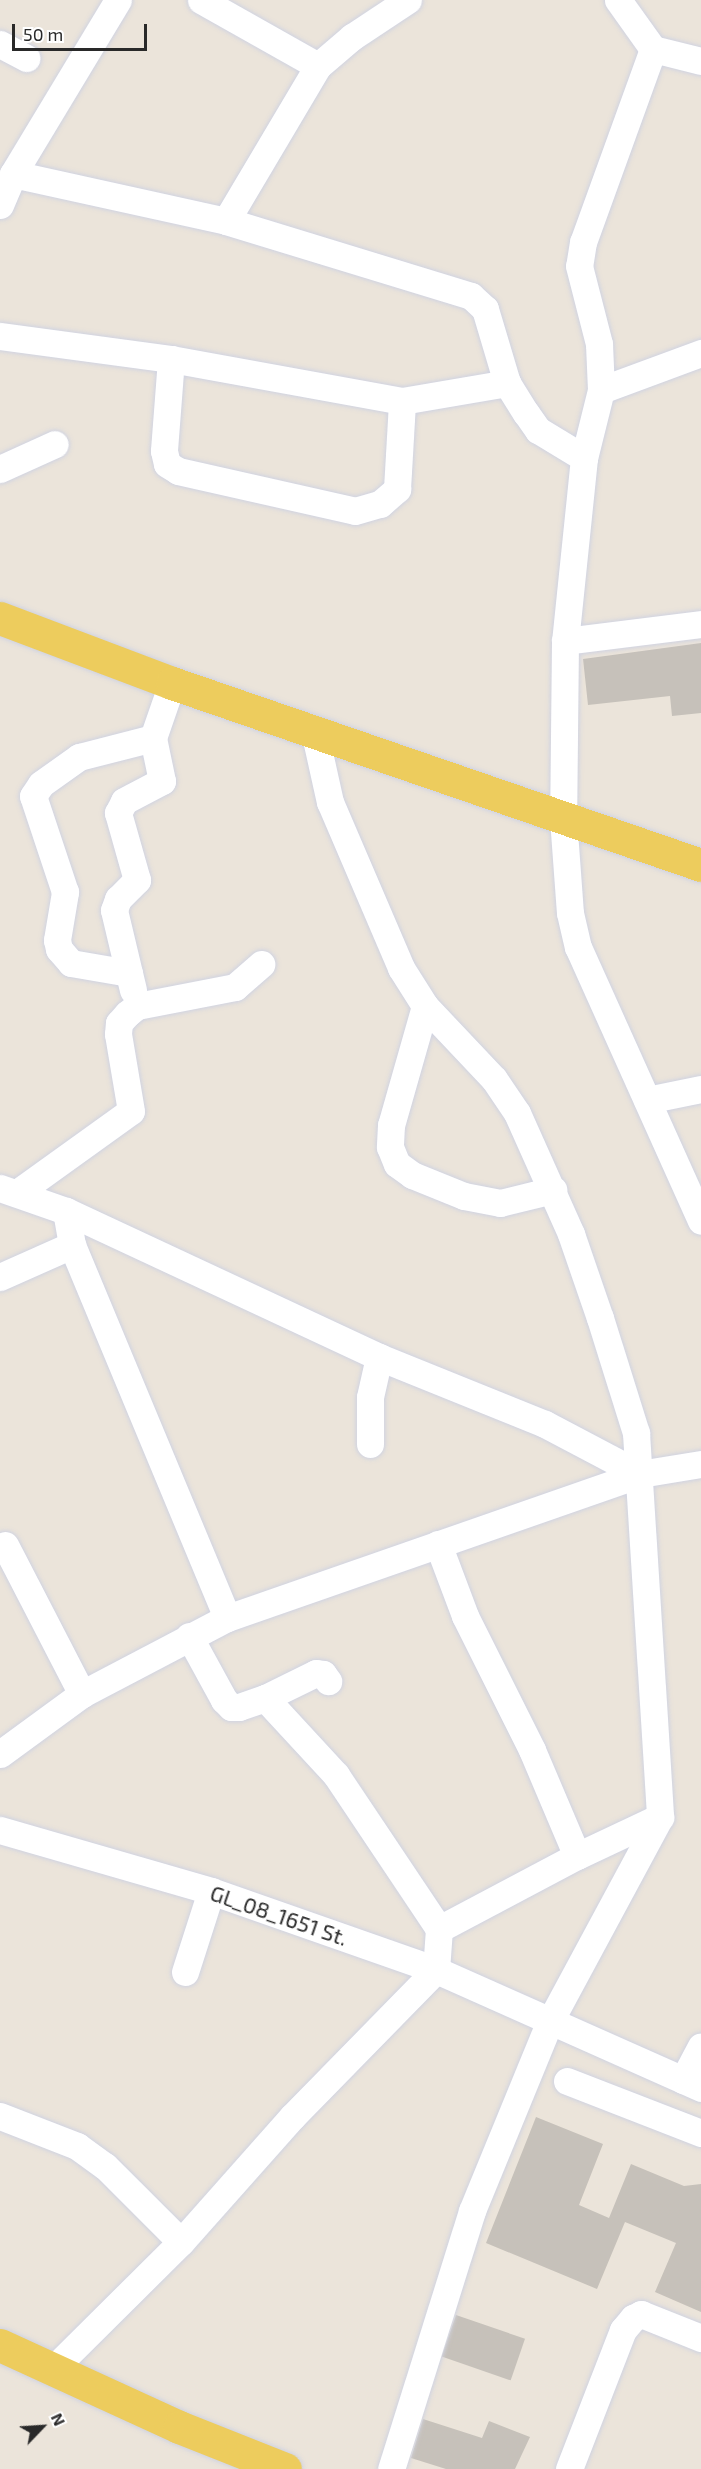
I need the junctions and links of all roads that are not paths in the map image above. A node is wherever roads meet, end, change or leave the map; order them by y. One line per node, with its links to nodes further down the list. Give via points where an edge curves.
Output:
1 (118, 0): 10 (street)
2 (201, 0): 9 (street)
3 (408, 0): 9 (street, via 352,37)
4 (618, 0): 6 (street)
5 (0, 44): 7 (street)
6 (652, 50): 8 (street); 17 (street, via 583,242 579,266 599,344)
7 (26, 58)
8 (701, 61)
9 (318, 66): 12 (street)
10 (13, 174): 11 (street); 12 (street)
11 (0, 205)
12 (226, 221): 16 (street, via 478,300 485,309)
13 (0, 336): 15 (street)
14 (701, 352): 17 (street)
15 (171, 359): 18 (street); 18 (street, via 164,451 167,464 178,471 355,511 380,504 397,489)
16 (507, 384): 18 (street); 20 (street, via 538,430)
17 (601, 390): 20 (street)
18 (402, 401)
19 (55, 444): 21 (street)
20 (584, 458): 24 (street)
21 (0, 469)
22 (0, 618): 25 (main road)
23 (701, 624): 24 (street)
24 (565, 641): 28 (street)
25 (172, 683): 26 (main road); 27 (street)
26 (314, 730): 28 (main road); 33 (street, via 330,802 366,893 401,968)
27 (153, 738): 31 (street, via 162,781 124,801 118,813 138,880 115,904); 31 (street, via 79,757 41,784 33,796 65,892 59,949 71,963)
28 (563, 818): 29 (main road); 35 (street, via 570,913 578,947)
29 (701, 865)
30 (261, 964): 32 (street, via 235,987)
31 (129, 973): 32 (street)
32 (136, 1006): 37 (street, via 120,1023 118,1034 131,1111)
33 (425, 1006): 36 (street, via 494,1078 517,1113); 36 (street, via 391,1125 390,1147 397,1164 412,1175 464,1196 500,1203)
34 (701, 1089): 35 (street)
35 (646, 1100): 39 (street)
36 (553, 1190): 45 (street, via 593,1297 636,1433)
37 (8, 1191): 38 (street)
38 (66, 1211): 40 (street); 42 (street)
39 (701, 1221)
40 (72, 1245): 41 (street); 48 (street)
41 (0, 1277)
42 (379, 1357): 43 (street, via 370,1397); 45 (street, via 545,1424)
43 (370, 1444)
44 (701, 1464): 45 (street)
45 (640, 1474): 46 (street); 54 (street)
46 (438, 1544): 48 (street); 56 (street, via 465,1616 532,1750)
47 (5, 1545): 51 (street)
48 (227, 1618): 49 (street)
49 (189, 1636): 51 (street); 52 (street, via 231,1707)
50 (328, 1681): 52 (street, via 323,1674 316,1673)
51 (82, 1694): 53 (street)
52 (264, 1698): 58 (street, via 336,1775)
53 (0, 1754)
54 (660, 1817): 56 (street); 61 (street)
55 (0, 1830): 57 (street, GL_08_1651 St.)
56 (577, 1856): 58 (street)
57 (211, 1891): 59 (street, GL_08_1651 St.); 60 (street)
58 (439, 1929): 59 (street)
59 (436, 1970): 61 (street, GL_08_1651 St.); 67 (street, via 292,2117)
60 (185, 1972)
61 (549, 2023): 64 (street, GL_08_1651 St.); 72 (street, via 472,2211)
62 (701, 2046): 64 (street)
63 (567, 2081): 66 (street)
64 (692, 2084)
65 (0, 2116): 67 (street, via 77,2146 105,2166)
66 (701, 2133)
67 (181, 2242): 70 (street)
68 (701, 2338): 73 (street, via 641,2314 633,2318 623,2330)
69 (0, 2345): 70 (main road)
70 (52, 2370): 71 (main road)
71 (285, 2469)
72 (391, 2469)
73 (570, 2469)

